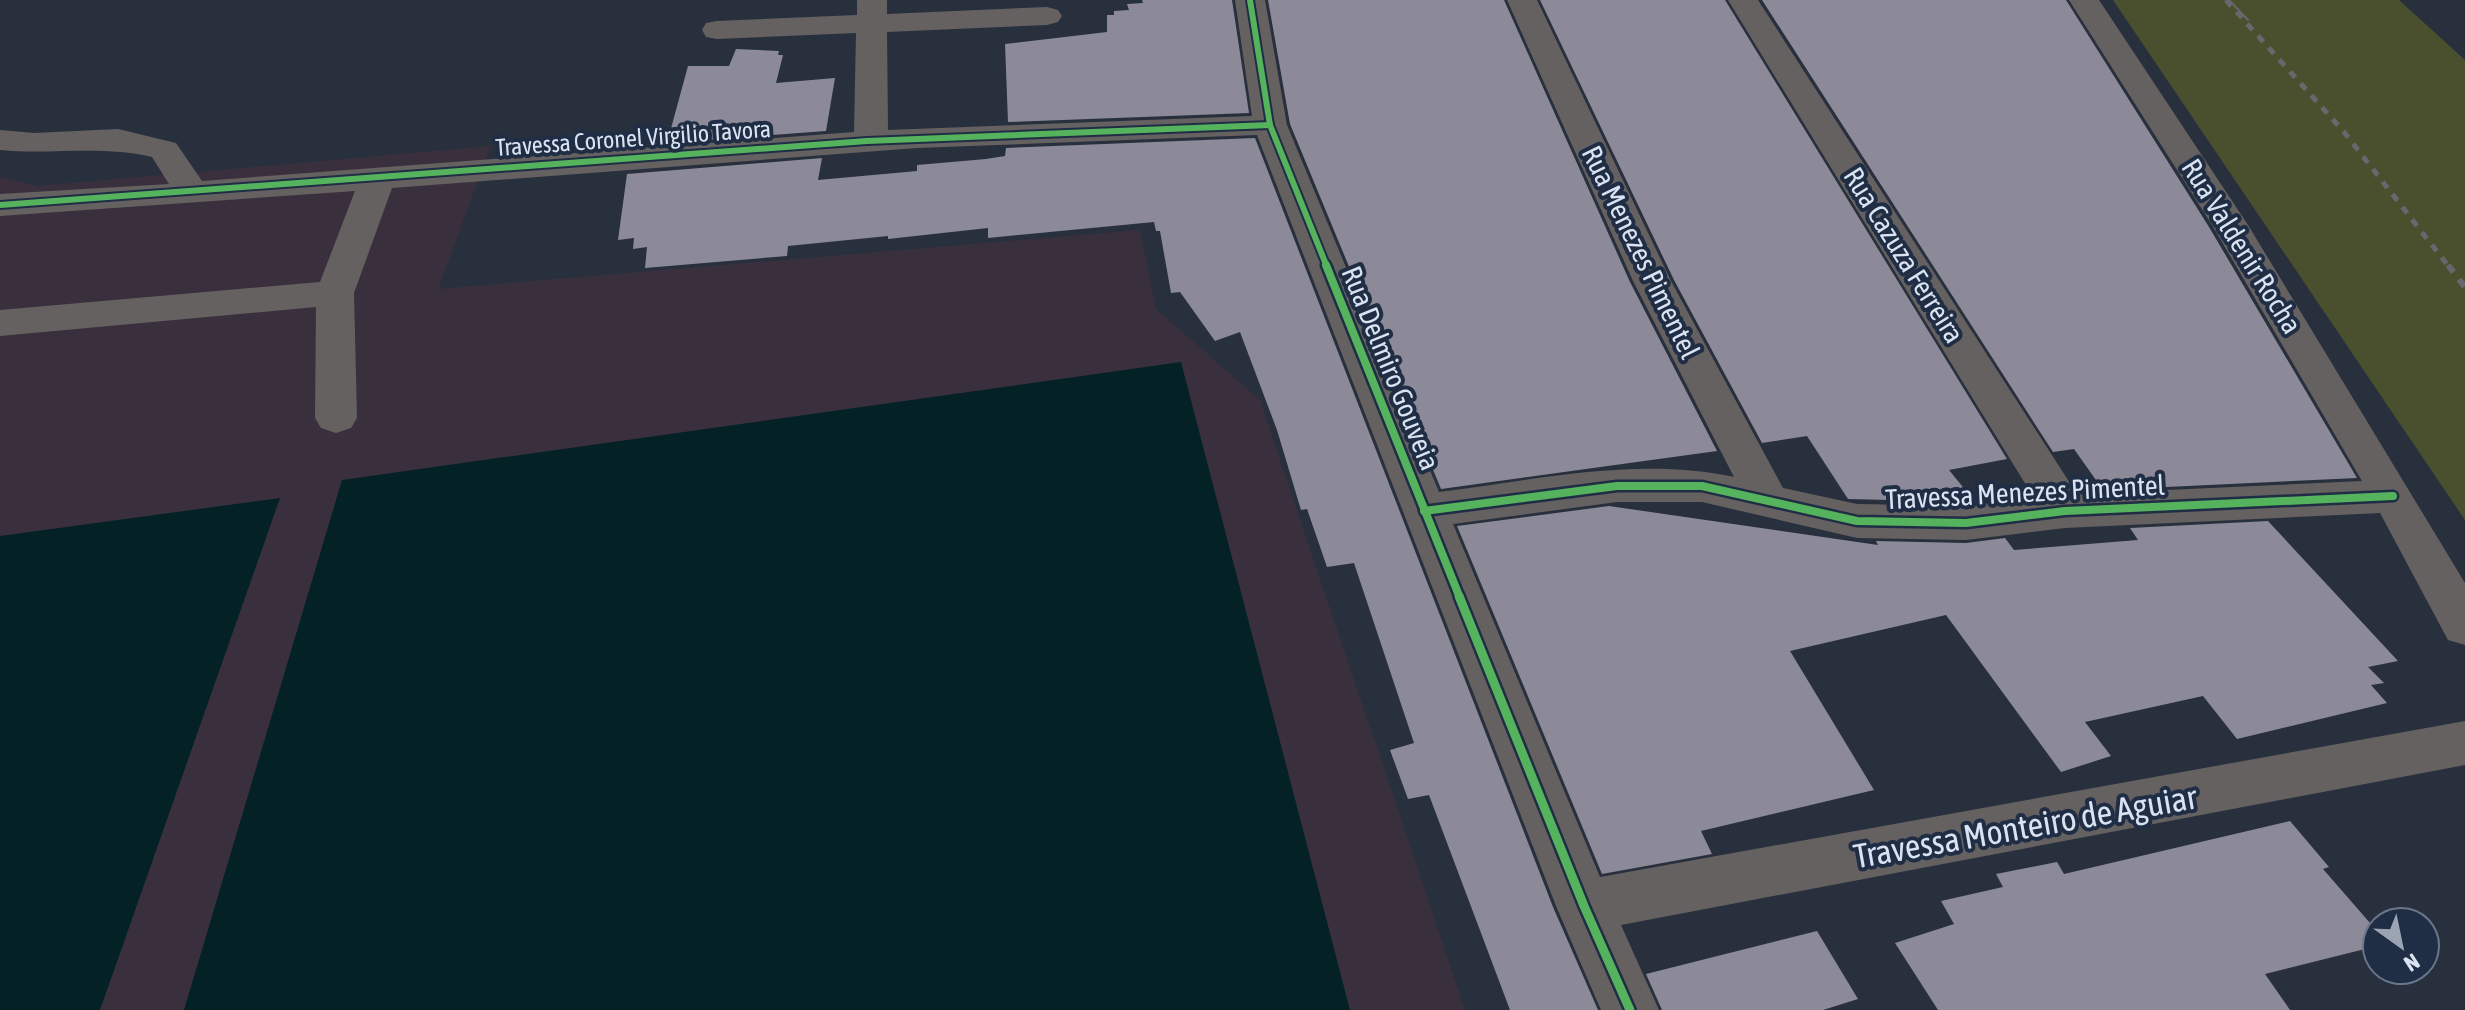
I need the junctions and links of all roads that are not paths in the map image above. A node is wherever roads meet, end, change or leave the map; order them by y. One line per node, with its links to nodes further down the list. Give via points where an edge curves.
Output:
1 (1250, 0): 8 (street, Rua Delmiro Gouveia)
2 (1522, 0): 18 (street, Rua Menezes Pimentel, via 1652,281)
3 (1743, 0): 20 (street, Rua Cazuza Ferreira)
4 (2084, 0): 17 (street, Rua Valdenir Rocha, via 2230,225)
5 (872, 12): 6 (street); 7 (street); 10 (street)
6 (1047, 16)
7 (717, 30)
8 (1270, 125): 10 (street, Travessa Coronel Virgilio Tavora); 19 (street, Rua Delmiro Gouveia)
9 (0, 140): 12 (street, via 118,139 164,150)
10 (871, 141): 11 (street, Travessa Coronel Virgilio Tavora)
11 (378, 177): 12 (street, Travessa Coronel Virgilio Tavora); 14 (street)
12 (193, 194): 13 (street, Travessa Coronel Virgilio Tavora)
13 (0, 205)
14 (335, 293): 15 (street); 16 (street)
15 (0, 323)
16 (336, 418)
17 (2393, 496): 20 (street, Travessa Menezes Pimentel); 21 (street)
18 (1768, 501): 19 (street, Travessa Menezes Pimentel, via 1702,486 1617,486); 20 (street, Travessa Menezes Pimentel, via 1857,521 1966,523)
19 (1424, 511): 23 (street, Rua Delmiro Gouveia)
20 (2065, 511)
21 (2465, 626)
22 (2465, 743): 23 (street, Travessa Monteiro de Aguiar)
23 (1584, 906): 24 (street, Rua Delmiro Gouveia)
24 (1630, 1010)

